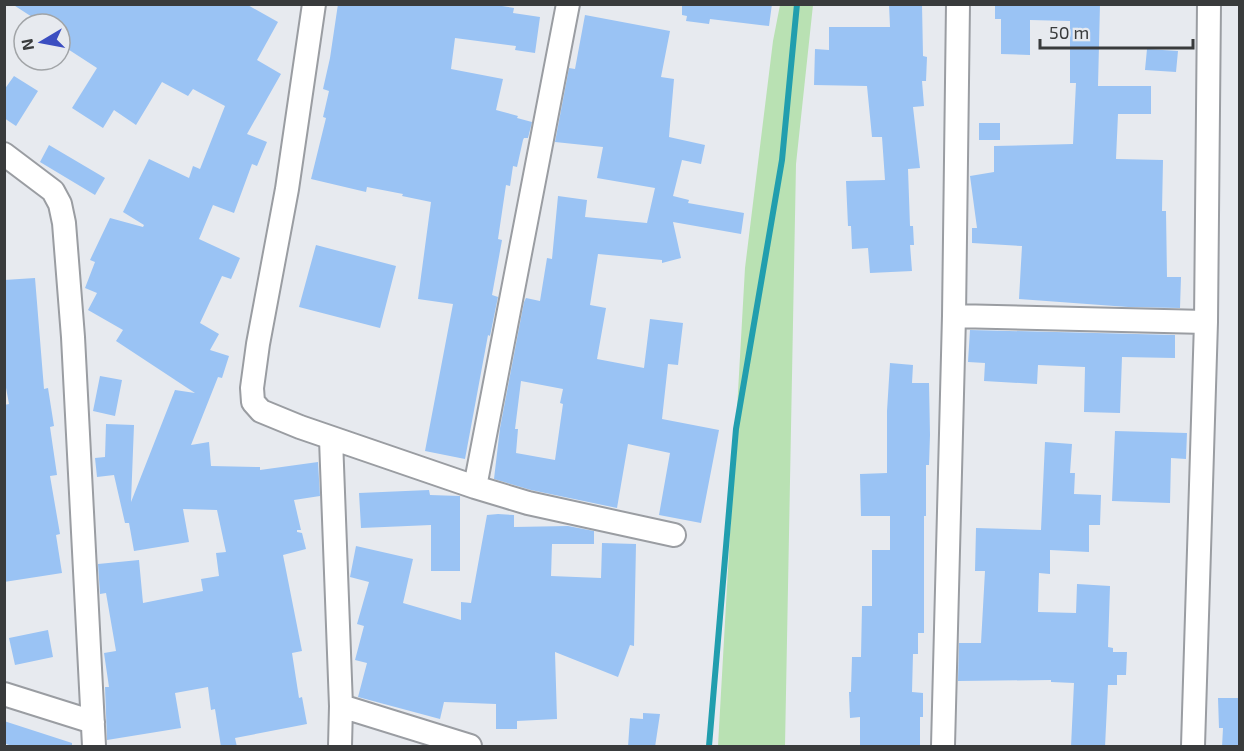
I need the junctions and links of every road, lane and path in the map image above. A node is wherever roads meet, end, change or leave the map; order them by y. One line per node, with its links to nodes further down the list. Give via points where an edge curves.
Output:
1 (568, 4): 9 (street)
2 (958, 4): 6 (street)
3 (1209, 4): 7 (street)
4 (311, 5): 8 (street, via 287,189 252,388 253,402 261,411)
5 (4, 154): 13 (street, via 53,191 64,223)
6 (954, 316): 7 (street); 17 (street)
7 (1206, 322): 18 (street)
8 (331, 439): 9 (street); 12 (street)
9 (475, 488): 10 (street)
10 (674, 535)
11 (4, 694): 13 (street)
12 (341, 706): 15 (street); 16 (street)
13 (93, 722): 14 (street)
14 (94, 747)
15 (340, 747)
16 (470, 747)
17 (943, 747)
18 (1193, 747)

